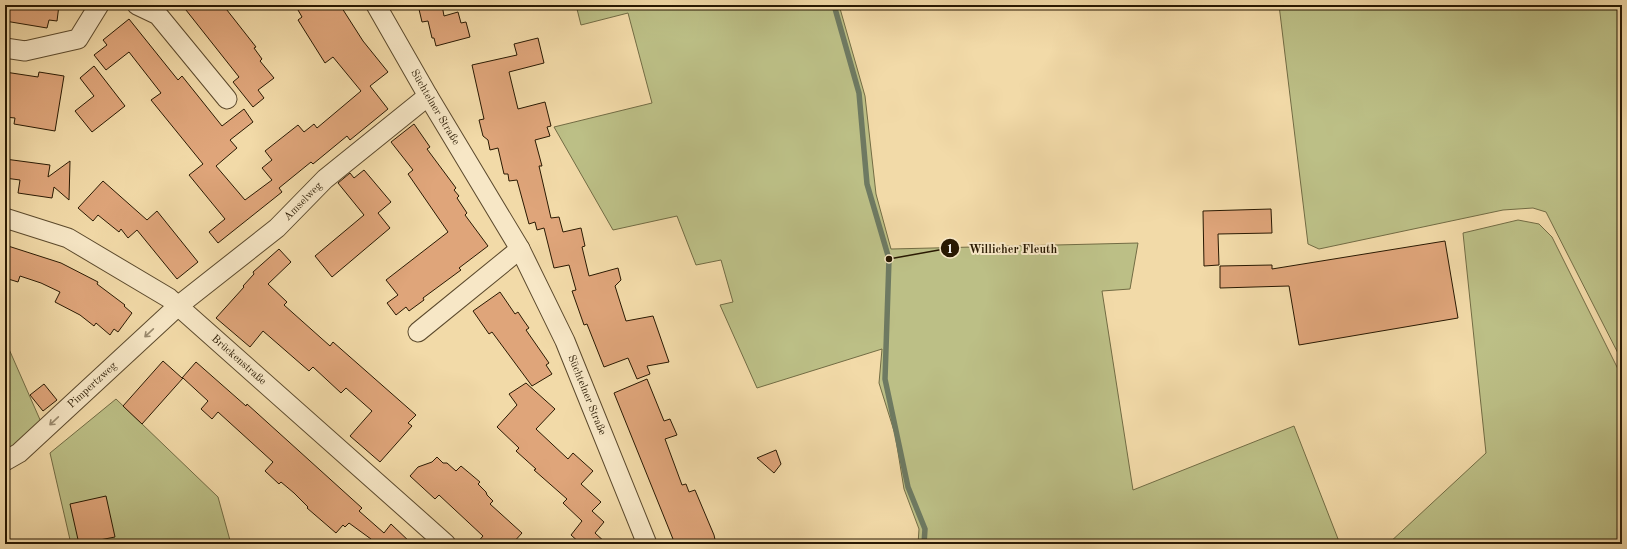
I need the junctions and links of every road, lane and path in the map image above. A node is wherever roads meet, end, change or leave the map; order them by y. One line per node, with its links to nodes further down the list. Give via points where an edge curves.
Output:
1 (99, 5): 4 (street, via 78,38 25,51)
2 (137, 5): 6 (street, via 158,15)
3 (376, 5): 5 (street, Süchtelner Straße)
4 (5, 48)
5 (428, 96): 8 (street, Süchtelner Straße); 9 (street, Amselweg, via 324,179 277,228)
6 (227, 99)
7 (5, 218): 9 (street, Brückenstraße, via 68,238 169,298)
8 (520, 249): 10 (street); 13 (street, Süchtelner Straße, via 565,341)
9 (178, 306): 11 (street, Pimpertzweg, one-way to 11, via 19,453); 12 (street, Brückenstraße)
10 (418, 332)
11 (5, 461)
12 (446, 544)
13 (647, 544)

